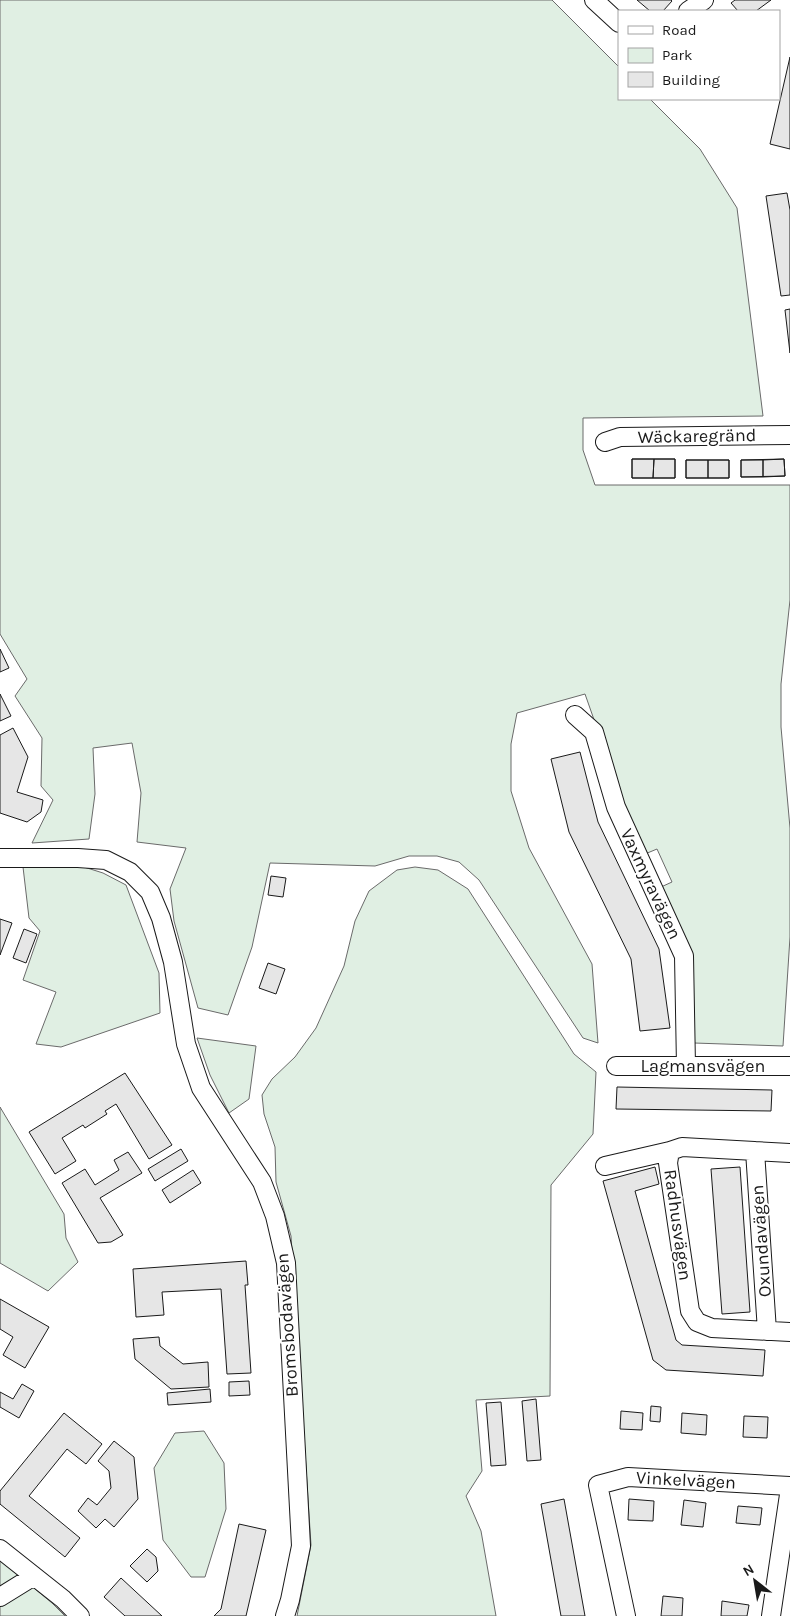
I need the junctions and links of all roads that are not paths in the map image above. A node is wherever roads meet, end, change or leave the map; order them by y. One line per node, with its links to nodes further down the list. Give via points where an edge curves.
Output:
1 (594, 0): 4 (street)
2 (704, 0): 3 (street)
3 (689, 10)
4 (618, 22)
5 (790, 434): 6 (street, Wäckaregränd, via 620,437)
6 (605, 442)
7 (575, 715): 10 (street, Vaxmyravägen, via 594,732 616,808 684,956)
8 (0, 858): 23 (street, Bromsbodavägen, via 106,860 130,872 150,892 173,962 186,1044 202,1088 262,1182 269,1199 286,1263 301,1546)
9 (616, 1066): 10 (street, Lagmansvägen)
10 (686, 1066): 11 (street, Lagmansvägen)
11 (790, 1066)
12 (670, 1151): 13 (street, Radhusvägen, via 682,1148); 15 (street); 16 (street, Radhusvägen, via 668,1163 690,1312 697,1322 712,1328)
13 (755, 1151): 14 (street, Radhusvägen); 16 (street, Oxundavägen)
14 (790, 1153)
15 (605, 1166)
16 (767, 1331): 17 (street, Radhusvägen)
17 (790, 1332)
18 (790, 1487): 24 (street, Vinkelvägen, via 628,1477 598,1485); 25 (street)
19 (0, 1549): 20 (street)
20 (34, 1576): 21 (street); 22 (street)
21 (0, 1597)
22 (80, 1616)
23 (285, 1616)
24 (626, 1616)
25 (771, 1616)

